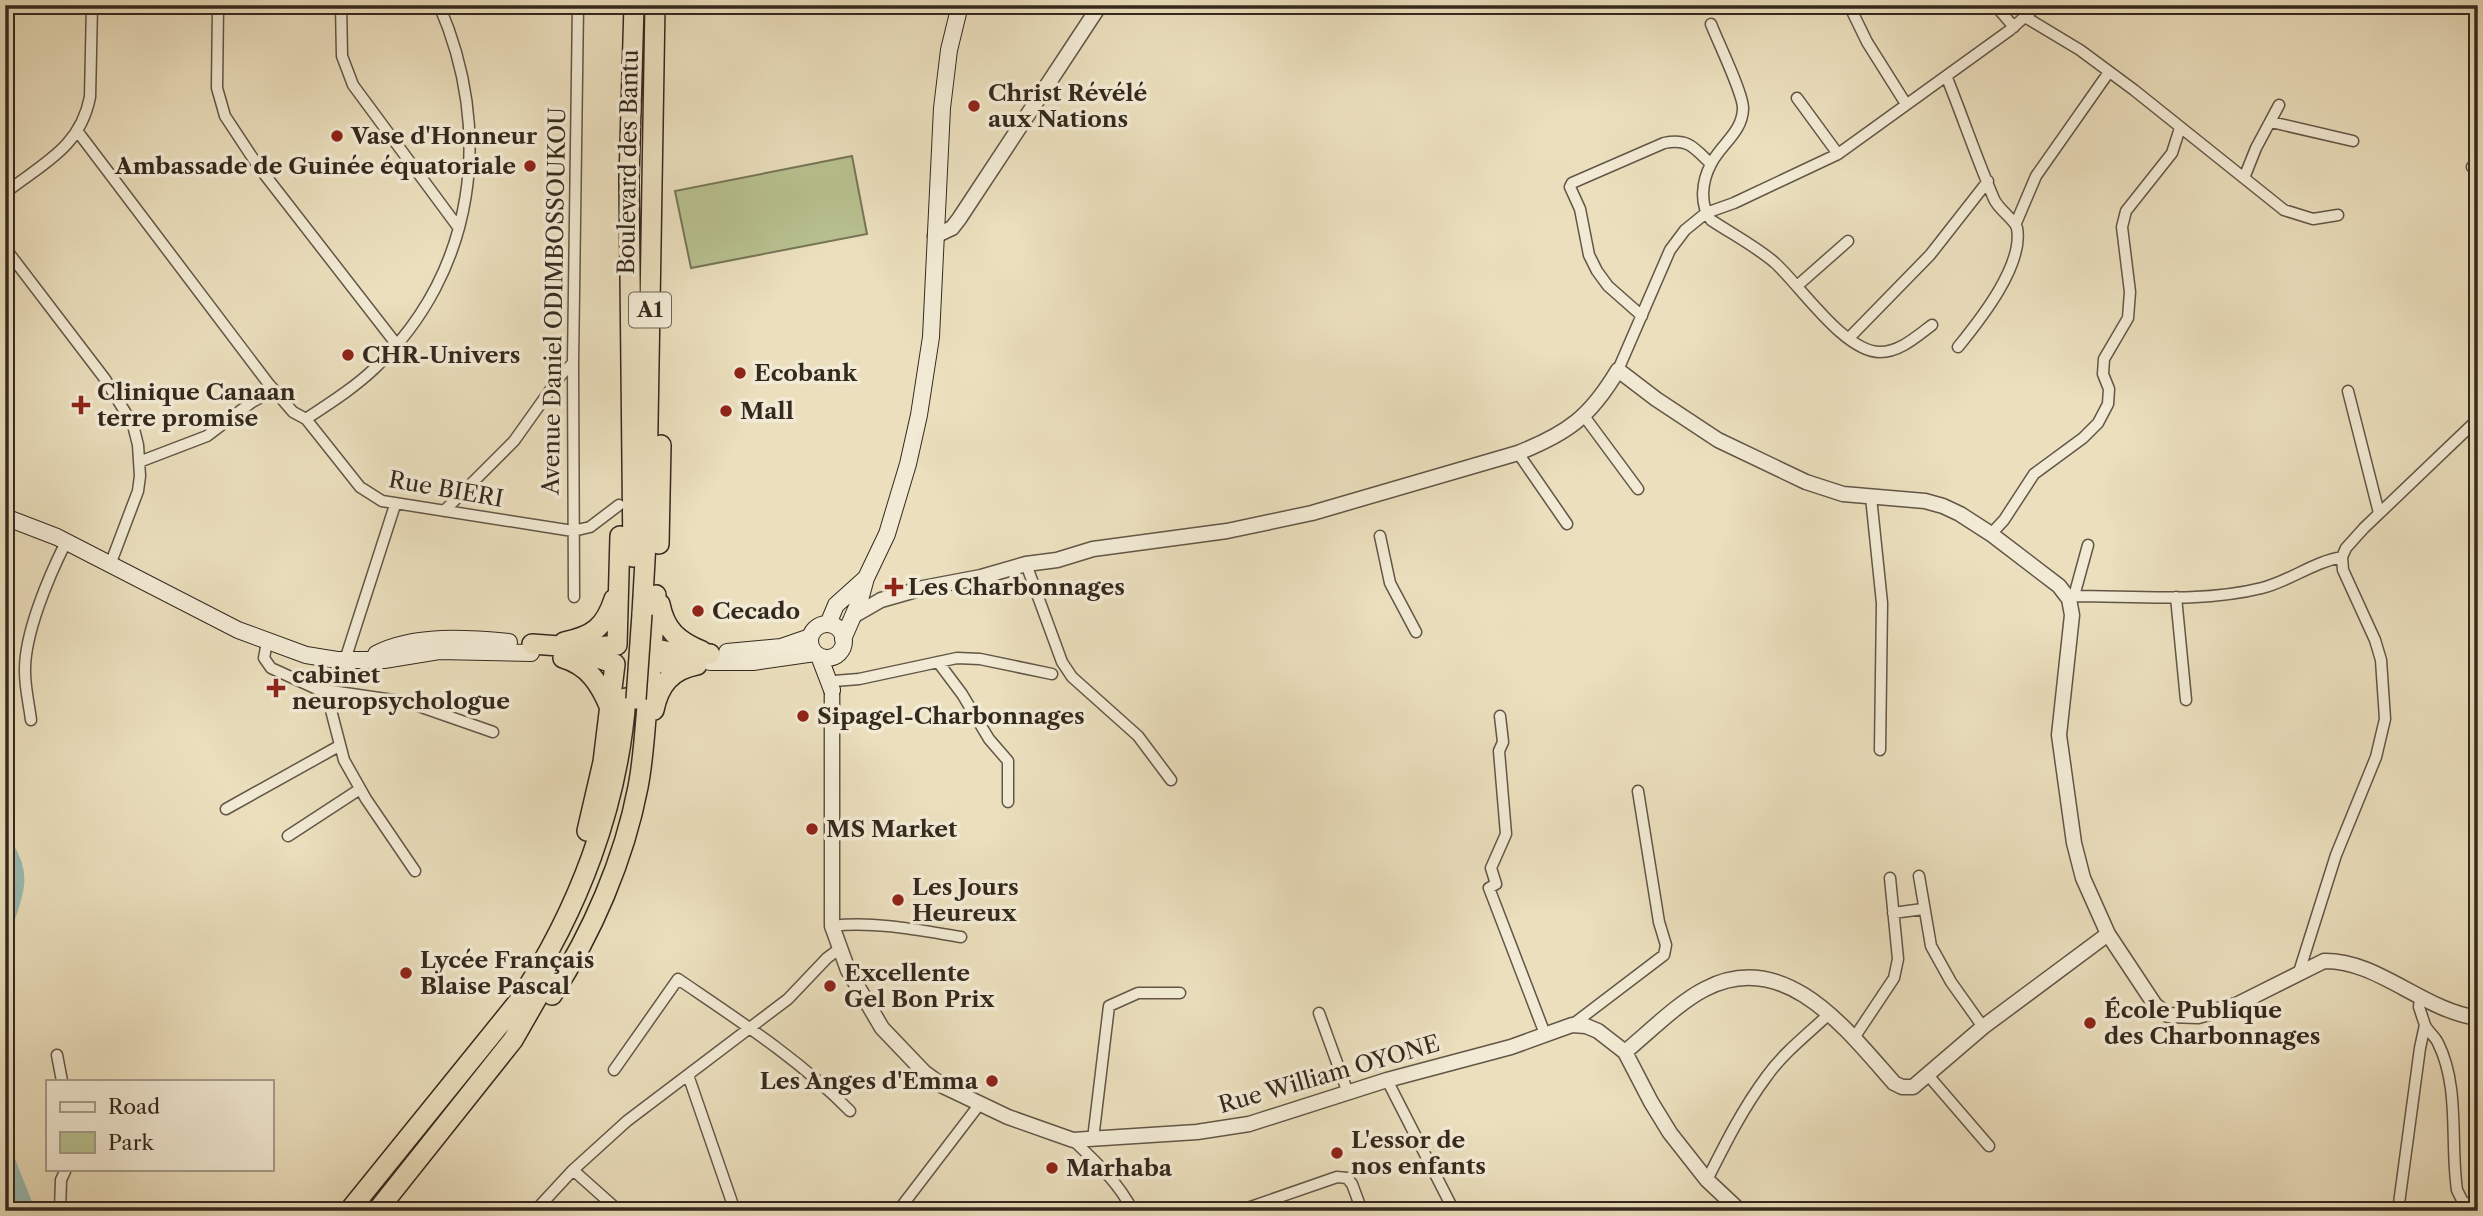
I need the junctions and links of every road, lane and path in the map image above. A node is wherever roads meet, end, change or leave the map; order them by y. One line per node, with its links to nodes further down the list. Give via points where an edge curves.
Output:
1 (92, 5): 23 (street, via 90,97)
2 (218, 5): 43 (street, via 217,88 231,127)
3 (341, 5): 35 (street, via 342,56 353,85)
4 (439, 5): 35 (street, via 460,67 471,127 469,184)
5 (578, 5): 45 (street, Avenue Daniel ODIMBOSSOUKOU)
6 (634, 5): 27 (highway, Boulevard des Bantu / A1)
7 (655, 5): 28 (highway, Boulevard des Bantu / A1)
8 (960, 5): 36 (main road, via 945,78)
9 (1100, 5): 36 (street, via 960,219)
10 (1849, 5): 19 (street)
11 (1995, 5): 15 (street)
12 (2038, 5): 13 (street)
13 (2025, 18): 15 (street); 16 (street)
14 (1711, 24): 26 (street, via 1743,106 1739,126)
15 (2014, 27): 17 (street)
16 (2109, 72): 22 (street); 34 (street, via 2036,177)
17 (1947, 78): 19 (street); 30 (street)
18 (1797, 98): 25 (street)
19 (1906, 104): 25 (street)
20 (2279, 105): 21 (street)
21 (2271, 122): 24 (street); 29 (street)
22 (2180, 128): 29 (street); 63 (street, via 2172,153 2126,211 2122,227 2130,292 2128,318 2104,359 2108,404 2083,438 2034,474)
23 (78, 132): 31 (street, via 59,153); 47 (street, Rue BIERI)
24 (2353, 141)
25 (1838, 154): 32 (street)
26 (1711, 164): 32 (street, via 1703,196); 40 (street, via 1691,145 1676,140 1570,187 1597,271)
27 (629, 178): 57 (highway, via 623,212); 76 (highway, Boulevard des Bantu / A1)
28 (652, 178): 70 (highway, via 661,354); 76 (highway, Boulevard des Bantu / A1, via 646,528)
29 (2244, 178): 33 (street, via 2284,210 2313,219)
30 (1987, 181): 34 (street, via 1995,202); 42 (street, via 1930,255)
31 (5, 193)
32 (1706, 213): 39 (street, via 1769,258); 40 (street, via 1670,250)
33 (2337, 215)
34 (2015, 223): 44 (street, via 2016,251 2008,269 1980,320)
35 (458, 227): 43 (street, via 437,286)
36 (936, 236): 71 (main road, via 931,337 914,440 887,534)
37 (1848, 241): 39 (street)
38 (5, 248): 53 (street, via 122,405 133,425)
39 (1797, 286): 42 (street)
40 (1642, 316): 46 (street)
41 (1932, 325): 42 (street, via 1901,347 1881,352)
42 (1849, 338)
43 (397, 345): 50 (street, via 359,382)
44 (1958, 347)
45 (573, 363): 58 (street, via 514,442); 62 (street, Avenue Daniel ODIMBOSSOUKOU)
46 (1618, 370): 49 (street); 55 (street, via 1691,423 1743,453 1830,491)
47 (274, 390): 50 (street, Rue BIERI, via 292,412); 53 (street, via 207,436)
48 (2348, 391): 59 (street)
49 (1584, 416): 52 (street, via 1565,432); 54 (street)
50 (306, 419): 56 (street, Rue BIERI, via 360,487)
51 (2478, 419): 59 (street)
52 (1518, 453): 61 (street); 68 (street, via 1312,513)
53 (139, 462): 69 (street, via 138,491)
54 (1638, 489)
55 (1871, 497): 63 (street, via 1902,497 1943,506); 99 (street, via 1882,603)
56 (395, 505): 58 (street, Rue BIERI); 88 (street)
57 (620, 505): 62 (street, via 590,527); 72 (highway)
58 (444, 511): 62 (street, Rue BIERI)
59 (2379, 513): 67 (street)
60 (5, 517): 65 (main road)
61 (1567, 524)
62 (573, 531): 73 (street, Avenue Daniel ODIMBOSSOUKOU)
63 (1991, 534): 75 (street)
64 (1380, 536): 79 (street, via 1390,583)
65 (66, 542): 69 (main road); 96 (street, via 37,612 27,651 25,685)
66 (2088, 545): 75 (street)
67 (2342, 557): 74 (street, via 2262,588); 116 (street, via 2343,570 2381,660 2385,719 2376,757 2336,855)
68 (1026, 564): 77 (street, via 881,600); 101 (street, via 1062,662 1072,677 1138,736)
69 (110, 565): 81 (main road)
70 (657, 578): 86 (highway); 87 (highway, via 666,626)
71 (866, 578): 77 (main road); 78 (main road, via 836,605)
72 (620, 581): 83 (highway, via 609,614 592,633); 84 (highway)
73 (574, 597)
74 (2176, 597): 75 (street); 93 (street)
75 (2071, 598): 113 (street, via 2060,712 2061,755 2083,878)
76 (637, 614): 94 (highway)
77 (855, 615): 82 (main road)
78 (828, 624): 80 (main road); 82 (main road, via 840,631)
79 (1416, 632)
80 (810, 637): 85 (main road); 87 (main road, via 781,648)
81 (267, 642): 88 (main road, via 306,655); 92 (street, via 264,658 271,668)
82 (840, 647): 85 (main road, via 828,658); 91 (main road)
83 (531, 648): 84 (highway, via 587,648); 88 (main road, via 448,638 401,646 368,659); 94 (highway, via 581,666)
84 (616, 655): 86 (highway, via 625,638 635,636 645,640); 86 (highway, via 623,673 634,676 645,673); 94 (highway)
85 (817, 655): 87 (main road, via 753,662); 91 (main road)
86 (652, 656): 87 (highway, via 675,653); 100 (highway)
87 (710, 658): 100 (highway, via 681,669 664,682)
88 (345, 660)
89 (938, 662): 90 (street, via 980,659); 91 (street); 104 (street, via 1008,761)
90 (1052, 674)
91 (833, 685): 112 (street, Rue William OYONE)
92 (326, 691): 97 (street, via 407,702); 98 (street)
93 (2186, 701)
94 (624, 702): 128 (highway, via 628,761 594,885 564,951); 147 (highway, via 613,789 584,877 542,966)
95 (1500, 716): 126 (street, via 1506,834 1491,868 1496,884 1489,888)
96 (31, 720)
97 (493, 732)
98 (339, 746): 102 (street); 105 (street)
99 (1880, 750)
100 (643, 755): 128 (highway, via 622,848 596,913 541,1013)
101 (1171, 780)
102 (360, 789): 106 (street); 107 (street)
103 (1638, 791): 122 (street, via 1664,955)
104 (1008, 802)
105 (226, 809)
106 (288, 836)
107 (415, 871)
108 (1919, 876): 110 (street)
109 (1890, 878): 111 (street)
110 (1923, 909): 111 (street); 124 (street, via 1939,963)
111 (1893, 913): 127 (street, via 1898,960 1894,978)
112 (832, 926): 114 (street, via 880,925); 115 (street, Rue William OYONE)
113 (2108, 934): 116 (street, via 2155,1005 2168,1015 2198,1016 2236,1005); 124 (street)
114 (961, 937)
115 (839, 949): 125 (street); 137 (street, Rue William OYONE, via 868,1007 894,1043 933,1080)
116 (2299, 972): 118 (street, via 2324,961 2348,962)
117 (1180, 993): 139 (street, via 1138,993 1110,1006)
118 (2420, 998): 121 (street); 123 (street)
119 (1319, 1013): 136 (street)
120 (1829, 1014): 127 (street); 129 (street, via 1783,984 1745,976 1694,996); 144 (street, via 1768,1075)
121 (2478, 1018)
122 (1572, 1024): 126 (street, Rue William OYONE); 129 (street, via 1598,1031)
123 (2425, 1025): 145 (street, via 2438,1042 2449,1085 2457,1190 2463,1202); 158 (street)
124 (1983, 1027): 132 (street)
125 (750, 1029): 131 (street, via 678,979); 133 (street); 138 (street, via 818,1079)
126 (1545, 1034): 135 (street, Rue William OYONE)
127 (1854, 1038): 132 (street, via 1902,1087 1913,1087)
128 (513, 1040): 148 (highway)
129 (1625, 1052): 144 (street, via 1661,1119)
130 (57, 1055): 134 (street)
131 (614, 1070)
132 (1927, 1074): 141 (street)
133 (688, 1076): 143 (street); 151 (street)
134 (62, 1080)
135 (1387, 1080): 136 (street, Rue William OYONE); 156 (street)
136 (1348, 1093): 139 (street, Rue William OYONE, via 1249,1124 1204,1132)
137 (978, 1105): 140 (street, Rue William OYONE); 152 (street)
138 (850, 1111)
139 (1093, 1139): 140 (street, Rue William OYONE)
140 (1073, 1140): 153 (street, via 1107,1172)
141 (1989, 1146)
142 (66, 1170): 146 (street)
143 (573, 1170): 149 (street); 150 (street)
144 (1707, 1180): 157 (street)
145 (2478, 1207)
146 (60, 1211)
147 (349, 1211)
148 (377, 1211)
149 (535, 1211)
150 (619, 1211)
151 (734, 1211)
152 (898, 1211)
153 (1133, 1211)
154 (1240, 1211): 155 (street, via 1337,1177 1352,1184)
155 (1362, 1211)
156 (1454, 1211)
157 (1740, 1211)
158 (2398, 1211)

